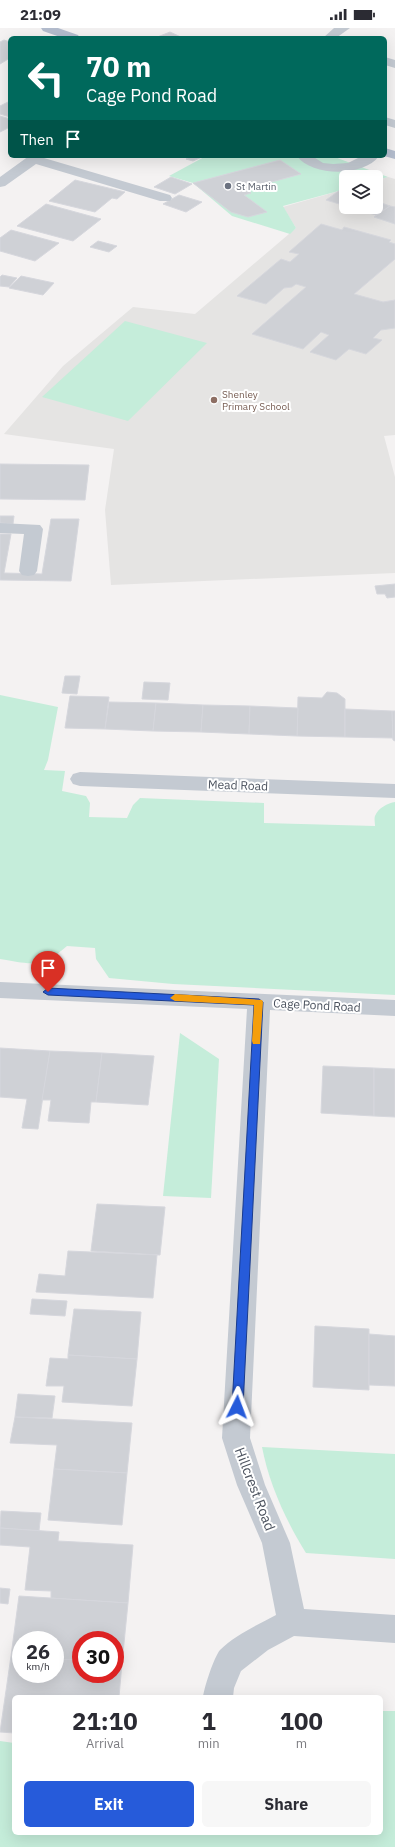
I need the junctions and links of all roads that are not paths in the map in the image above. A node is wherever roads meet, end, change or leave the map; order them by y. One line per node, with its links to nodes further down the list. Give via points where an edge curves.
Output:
1 (47, 28): 3 (main road)
2 (344, 28): 4 (street)
3 (69, 36)
4 (331, 36)
5 (36, 158): 8 (street); 9 (street)
6 (305, 158): 7 (street, via 314,164 341,168 353,166)
7 (368, 158)
8 (0, 183)
9 (165, 198)
10 (0, 528): 11 (street, via 34,529)
11 (28, 571)
12 (80, 780): 13 (street, Mead Road)
13 (395, 791)
14 (0, 990): 15 (street, Cage Pond Road)
15 (259, 1002): 16 (street, Cage Pond Road); 17 (street, Hillcrest Road, via 236,1438 251,1485 276,1543)
16 (395, 1008)
17 (292, 1622): 18 (street); 19 (street, via 258,1640 230,1661 218,1688)
18 (395, 1629)
19 (218, 1695)

